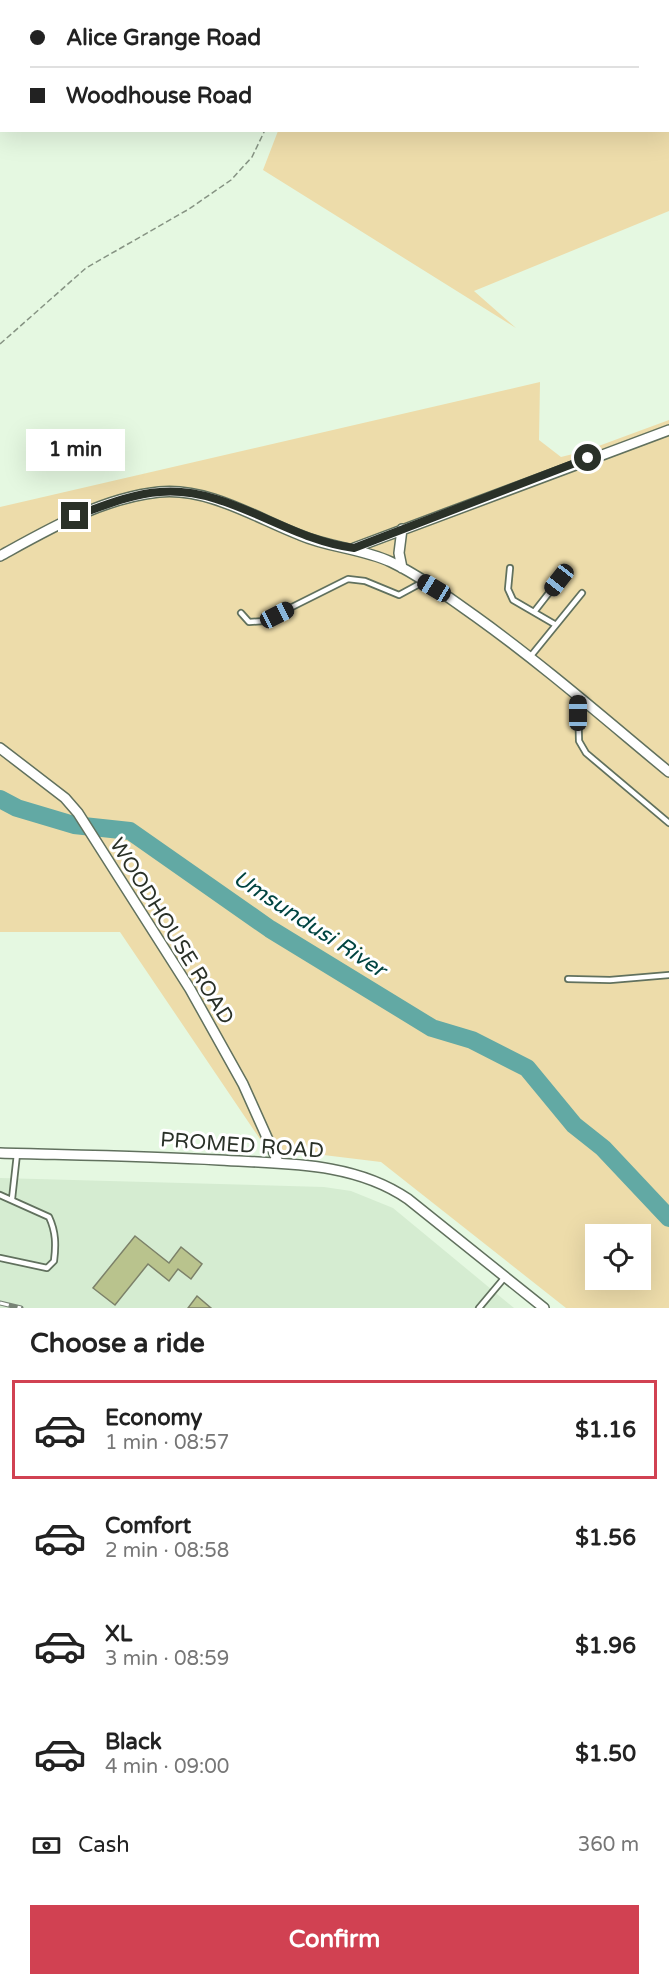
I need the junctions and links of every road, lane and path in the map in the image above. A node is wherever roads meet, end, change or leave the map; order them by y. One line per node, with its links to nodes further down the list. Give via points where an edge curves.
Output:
1 (264, 132): 2 (path, via 252,157 231,180 189,209 86,268)
2 (0, 344)
3 (669, 430): 4 (street)
4 (402, 529): 5 (street); 7 (street)
5 (354, 548): 6 (street, via 302,536 212,498 159,492 75,516); 7 (street)
6 (0, 556)
7 (402, 568): 10 (street)
8 (510, 568): 12 (lane, via 510,595)
9 (559, 580): 12 (lane)
10 (423, 582): 13 (lane, via 399,596 355,578 348,579 264,621 249,622); 15 (street)
11 (582, 593): 14 (lane)
12 (534, 612): 14 (lane)
13 (241, 613)
14 (556, 625): 15 (lane)
15 (530, 657): 16 (street)
16 (578, 697): 18 (street); 19 (lane, via 579,741 586,753)
17 (0, 748): 24 (street, WOODHOUSE ROAD, via 65,798 78,813 195,998 243,1084)
18 (669, 772)
19 (669, 823)
20 (669, 975): 21 (lane)
21 (568, 979)
22 (0, 1153): 23 (street, PROMED ROAD)
23 (17, 1153): 24 (street, PROMED ROAD); 26 (lane)
24 (278, 1162): 28 (street, PROMED ROAD, via 346,1172 392,1189)
25 (0, 1195): 26 (lane)
26 (12, 1199): 27 (lane, via 49,1217 55,1236 54,1261 47,1268)
27 (0, 1258)
28 (505, 1277): 29 (lane); 30 (street, PROMED ROAD)
29 (479, 1308)
30 (544, 1308)

